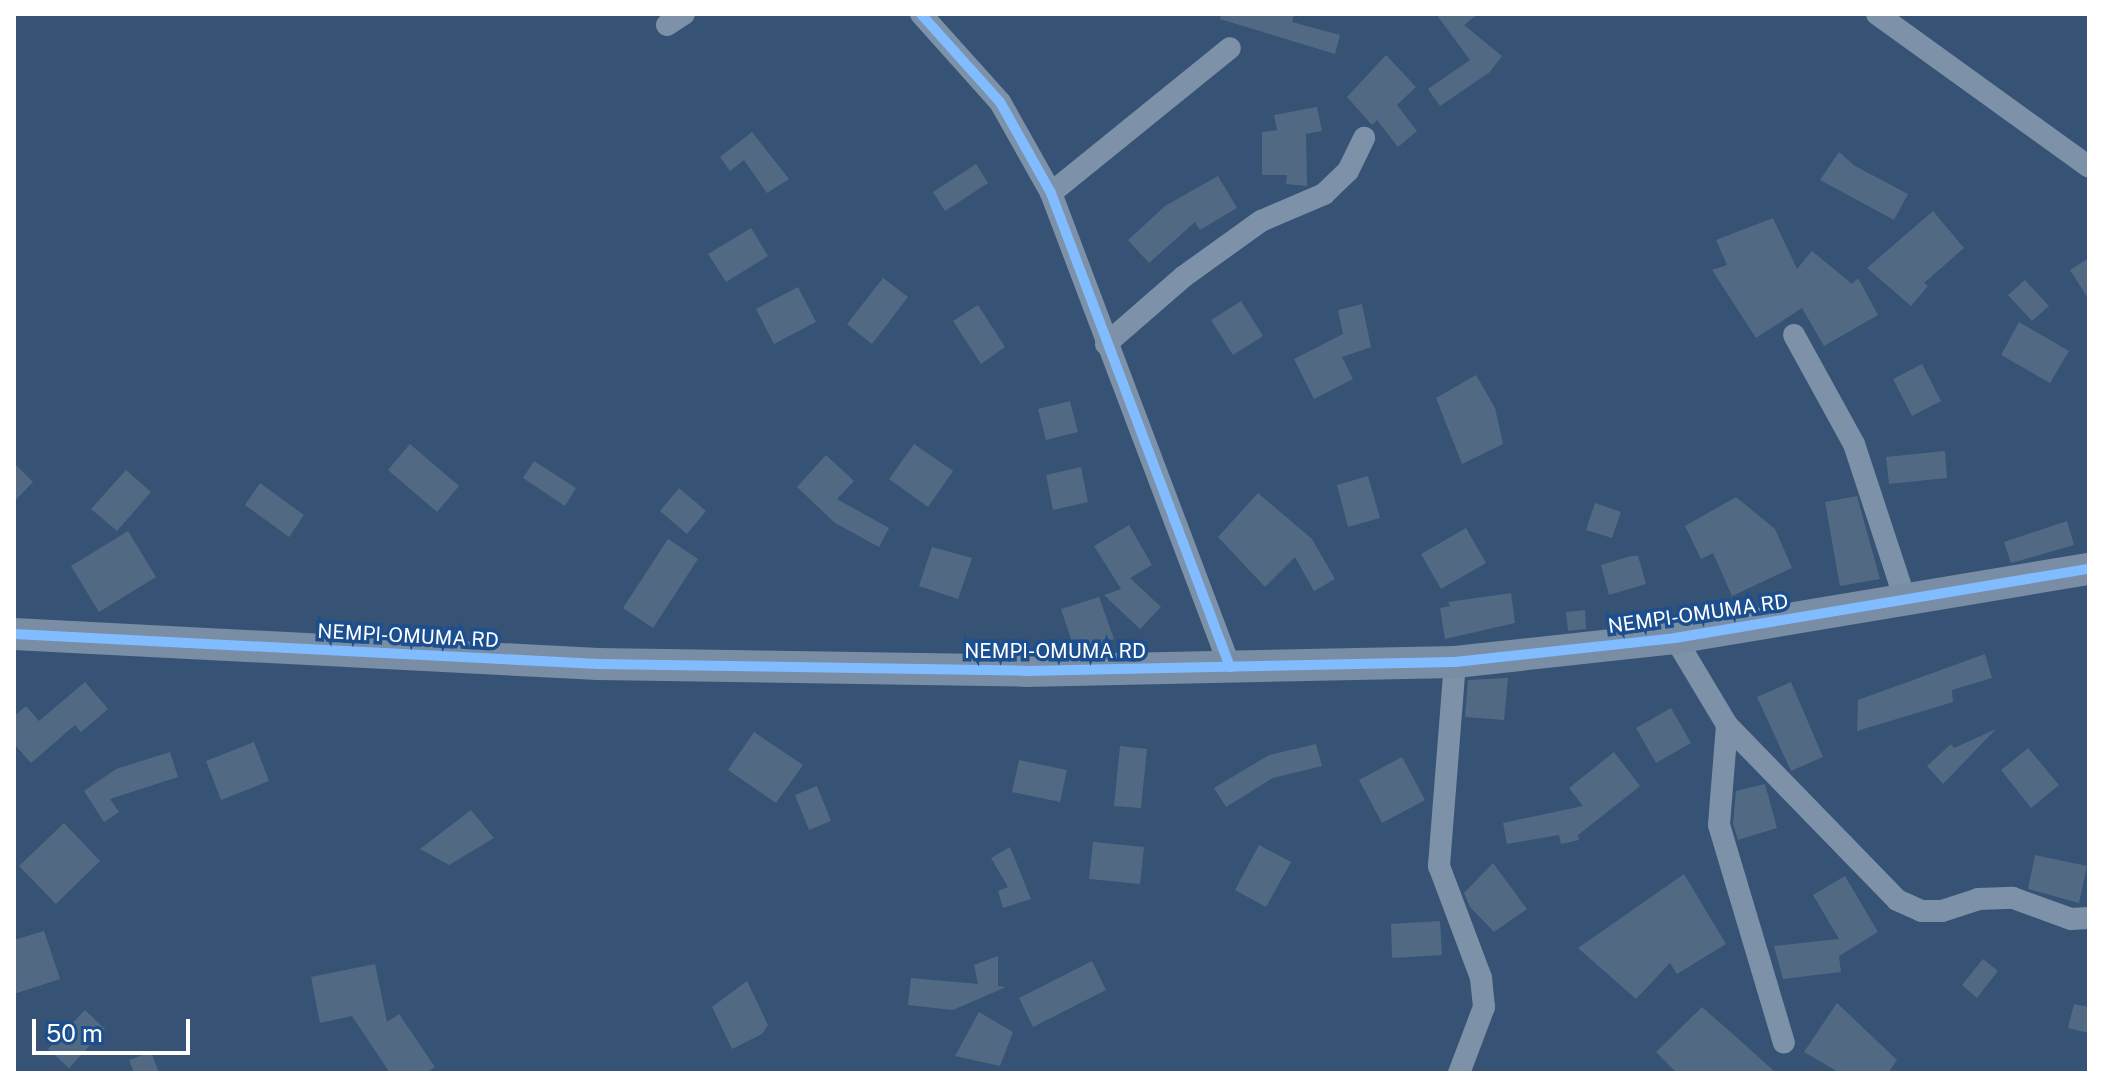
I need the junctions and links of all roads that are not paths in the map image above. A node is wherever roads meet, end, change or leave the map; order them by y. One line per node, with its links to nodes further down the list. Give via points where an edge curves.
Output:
1 (921, 14): 6 (street, via 1000,102)
2 (1877, 14): 5 (street)
3 (1230, 48): 6 (street)
4 (1364, 138): 8 (street, via 1348,171 1324,194 1261,221 1183,277)
5 (2089, 167)
6 (1051, 193): 8 (street)
7 (1794, 335): 10 (street, via 1854,444)
8 (1106, 344): 14 (street)
9 (2089, 569): 10 (street, NEMPI-OMUMA RD)
10 (1906, 602): 12 (street, NEMPI-OMUMA RD)
11 (14, 634): 14 (street, NEMPI-OMUMA RD, via 598,664 1025,671)
12 (1675, 638): 13 (street, NEMPI-OMUMA RD); 15 (street)
13 (1455, 662): 14 (street, NEMPI-OMUMA RD); 18 (street, via 1439,866 1481,978 1484,1007)
14 (1230, 667)
15 (1727, 725): 16 (street, via 1897,900 1922,911 1942,911 1978,899 2013,898 2071,919); 17 (street, via 1719,825)
16 (2089, 918)
17 (1784, 1043)
18 (1459, 1073)

